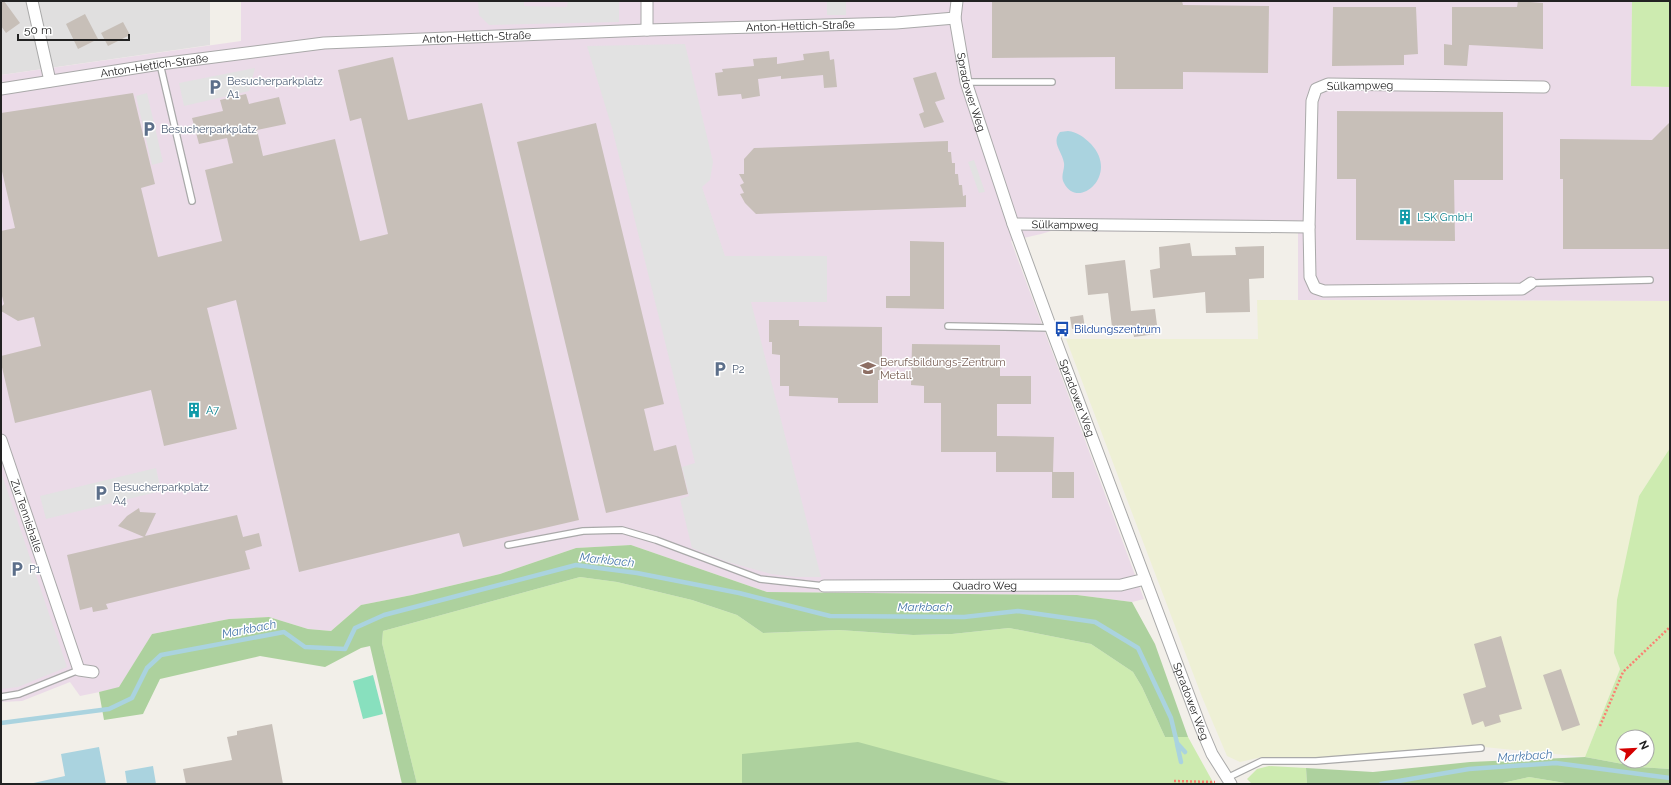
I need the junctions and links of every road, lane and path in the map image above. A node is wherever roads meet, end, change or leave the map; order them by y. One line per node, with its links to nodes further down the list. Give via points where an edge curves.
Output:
1 (32, 1): 7 (street)
2 (647, 1): 5 (street)
3 (957, 1): 4 (street, Spradower Weg)
4 (955, 18): 5 (street, Anton-Hettich-Straße, via 896,23); 8 (street, Spradower Weg)
5 (648, 30): 6 (street, Anton-Hettich-Straße, via 324,43)
6 (160, 64): 7 (street, Anton-Hettich-Straße); 12 (lane)
7 (50, 80): 11 (street, Anton-Hettich-Straße)
8 (966, 82): 9 (lane); 13 (street, Spradower Weg)
9 (1052, 82)
10 (1544, 87): 14 (street, Sülkampweg, via 1328,84 1316,89 1312,101)
11 (1, 88)
12 (192, 201)
13 (1013, 224): 14 (street, Sülkampweg); 18 (street, Spradower Weg)
14 (1309, 228): 16 (street, Sülkampweg, via 1310,277 1315,288 1324,291 1522,288)
15 (1650, 280): 16 (lane)
16 (1531, 283)
17 (948, 326): 18 (lane)
18 (1051, 328): 21 (street, Spradower Weg)
19 (1, 440): 24 (street, Zur Tennishalle)
20 (508, 545): 22 (lane, via 583,531 622,530 760,579)
21 (1145, 579): 22 (street, Quadro Weg, via 1121,585); 30 (street, Spradower Weg, via 1212,754)
22 (824, 586)
23 (1670, 627): 27 (path, via 1623,672)
24 (79, 670): 25 (street); 26 (lane, via 19,694)
25 (93, 672)
26 (1, 696)
27 (1600, 726)
28 (1481, 748): 30 (lane, via 1316,761 1262,761)
29 (1174, 781): 30 (path)
30 (1229, 781)

